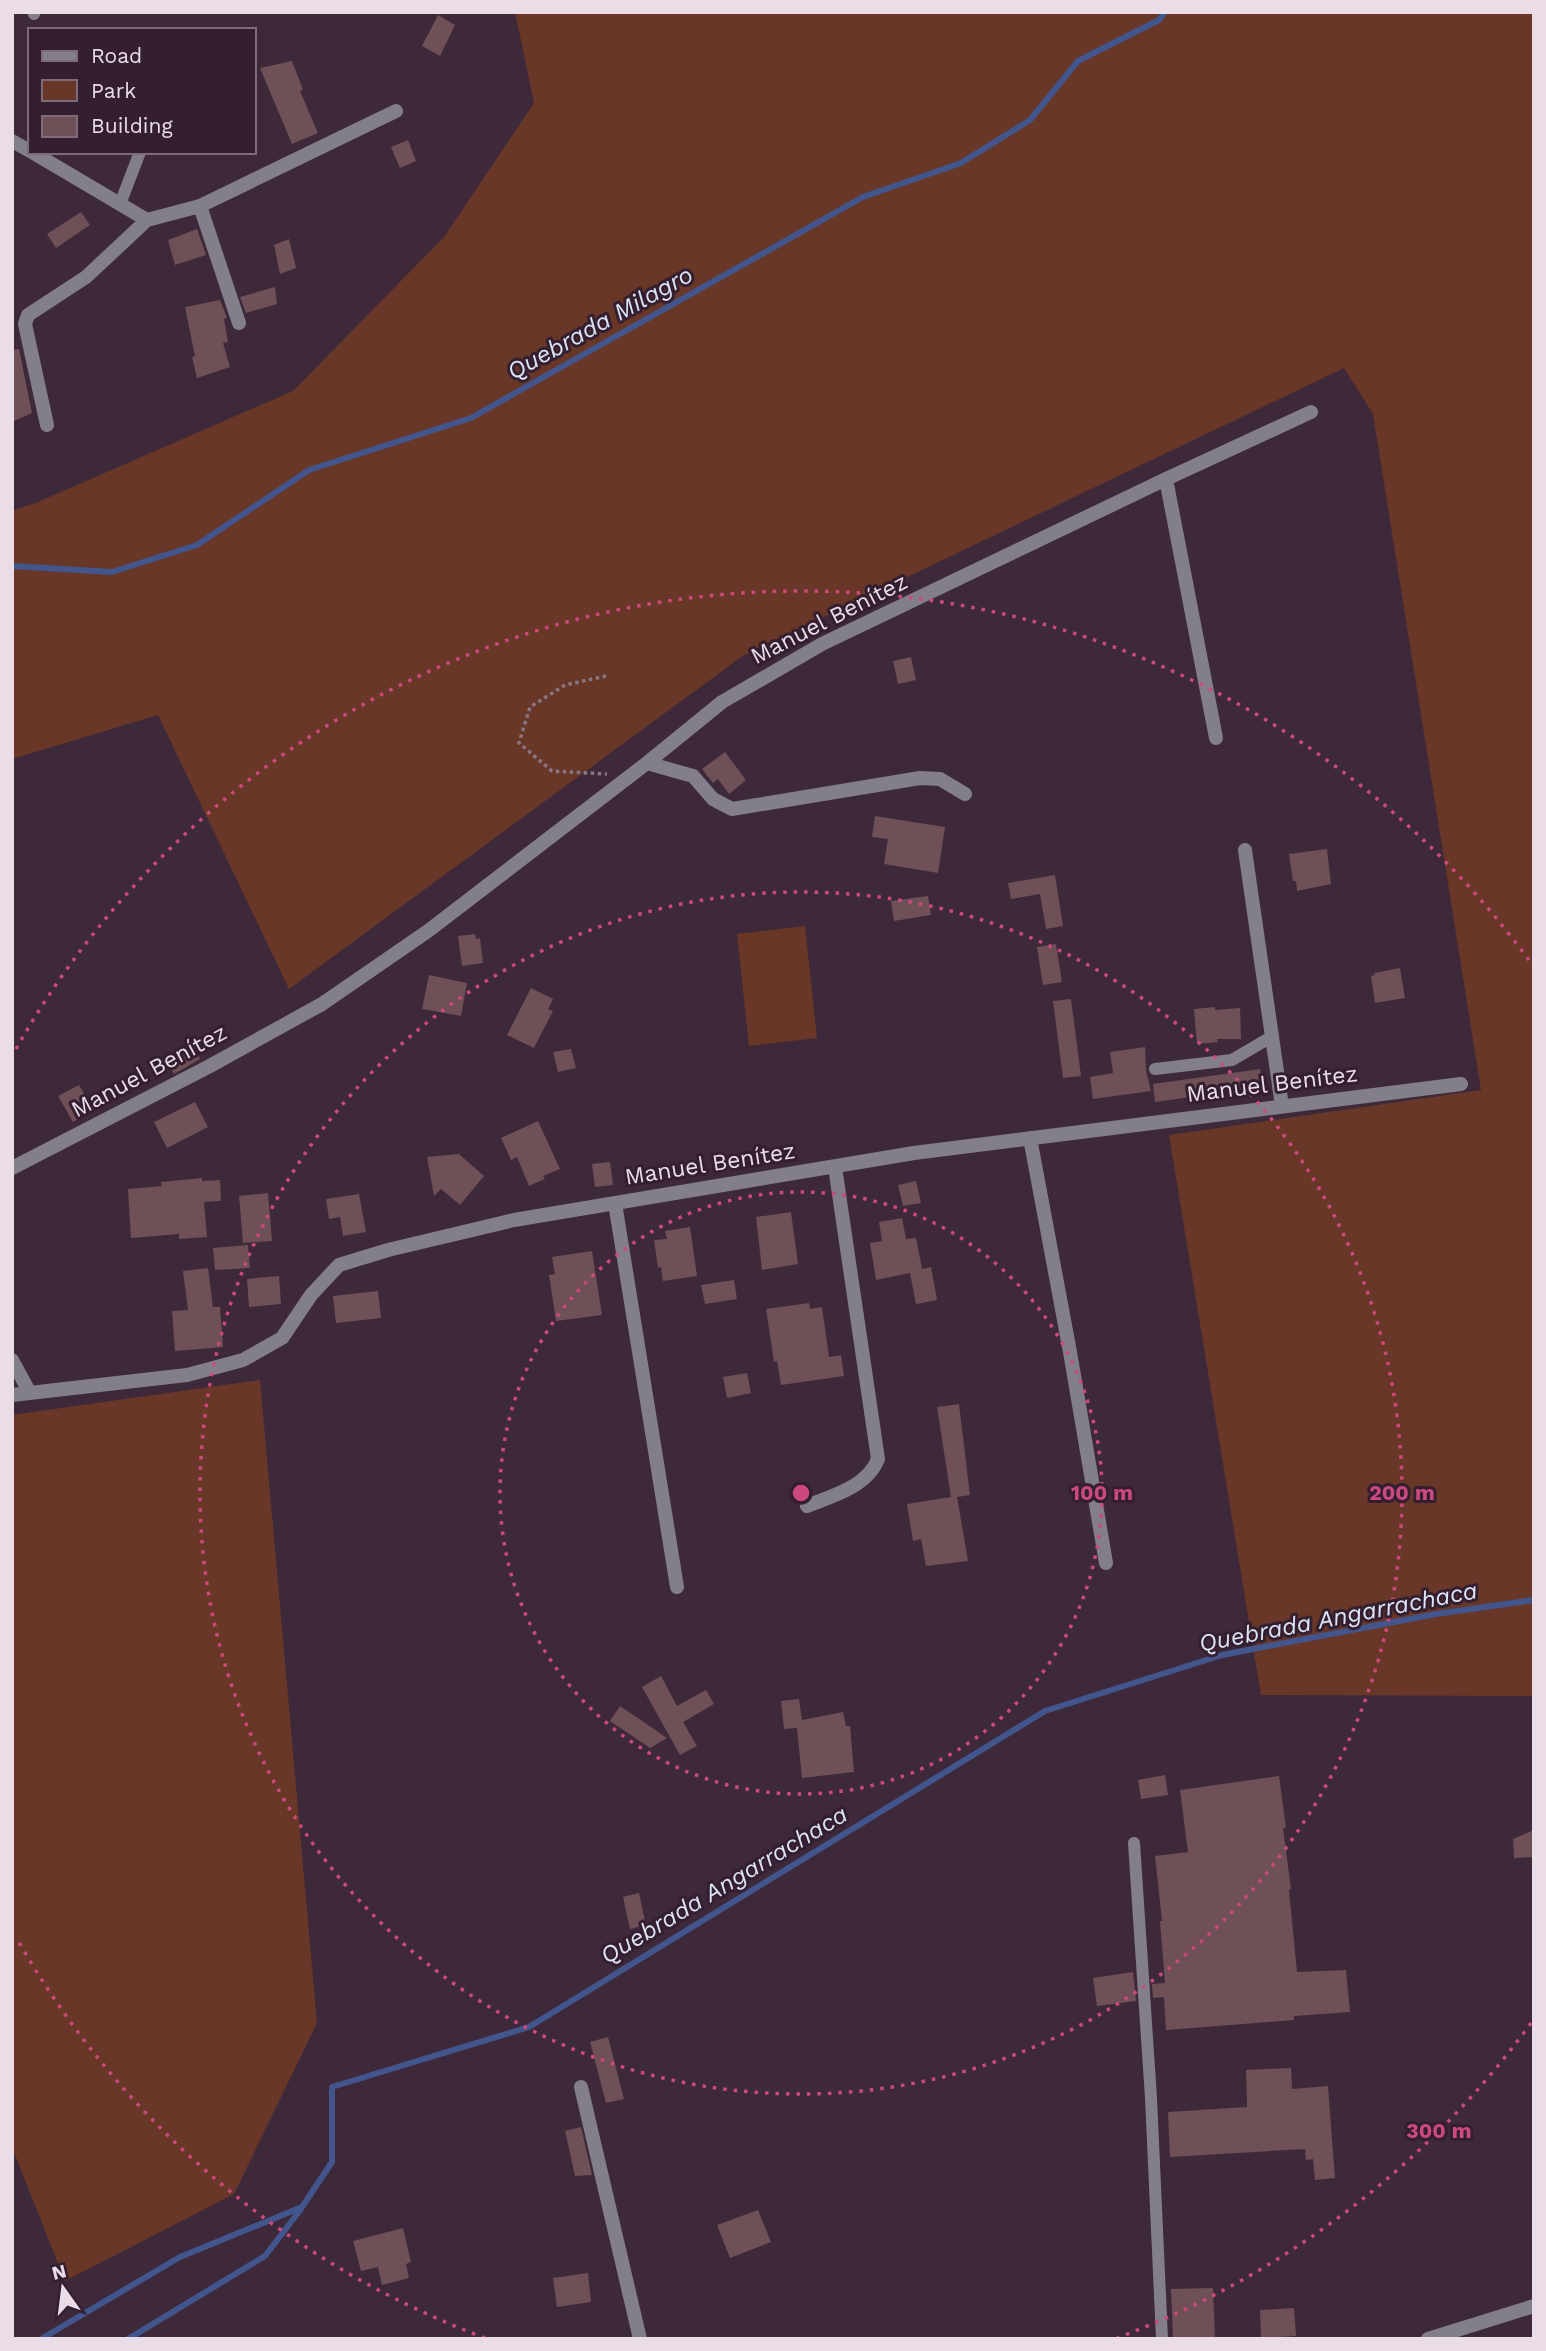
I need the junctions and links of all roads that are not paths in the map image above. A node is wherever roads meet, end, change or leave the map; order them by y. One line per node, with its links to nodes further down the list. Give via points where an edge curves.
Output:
1 (396, 111): 7 (street)
2 (12, 141): 3 (street)
3 (28, 150)
4 (34, 154): 6 (street)
5 (139, 154): 6 (lane)
6 (120, 204): 8 (street)
7 (200, 206): 8 (street); 9 (street)
8 (147, 220): 11 (street, via 86,278 28,315 25,324)
9 (239, 323)
10 (1311, 412): 12 (street, Manuel Benítez)
11 (47, 425)
12 (1166, 479): 13 (street); 14 (street, Manuel Benítez, via 822,644 722,702)
13 (1216, 738)
14 (647, 763): 15 (street, via 693,776 713,799 732,810 920,778 940,779); 23 (street, Manuel Benítez, via 428,931 322,1004)
15 (965, 794)
16 (1245, 850): 17 (street)
17 (1273, 1036): 18 (lane, via 1232,1060); 20 (street)
18 (1155, 1069)
19 (1461, 1084): 20 (street, Manuel Benítez)
20 (1282, 1106): 21 (street, Manuel Benítez)
21 (1030, 1138): 22 (street, Manuel Benítez); 29 (street)
22 (835, 1167): 24 (street, Manuel Benítez); 28 (street, via 878,1460 865,1479)
23 (12, 1168)
24 (615, 1203): 26 (street, Manuel Benítez, via 514,1220 339,1265 311,1295 282,1338 243,1360 187,1375); 30 (street)
25 (12, 1360): 26 (street)
26 (30, 1393): 27 (street, Manuel Benítez)
27 (12, 1395)
28 (807, 1506)
29 (1106, 1563)
30 (677, 1587)
31 (1134, 1843): 35 (lane)
32 (581, 2087): 34 (street)
33 (1534, 2306): 36 (street)
34 (640, 2339)
35 (1162, 2339)
36 (1429, 2339)

